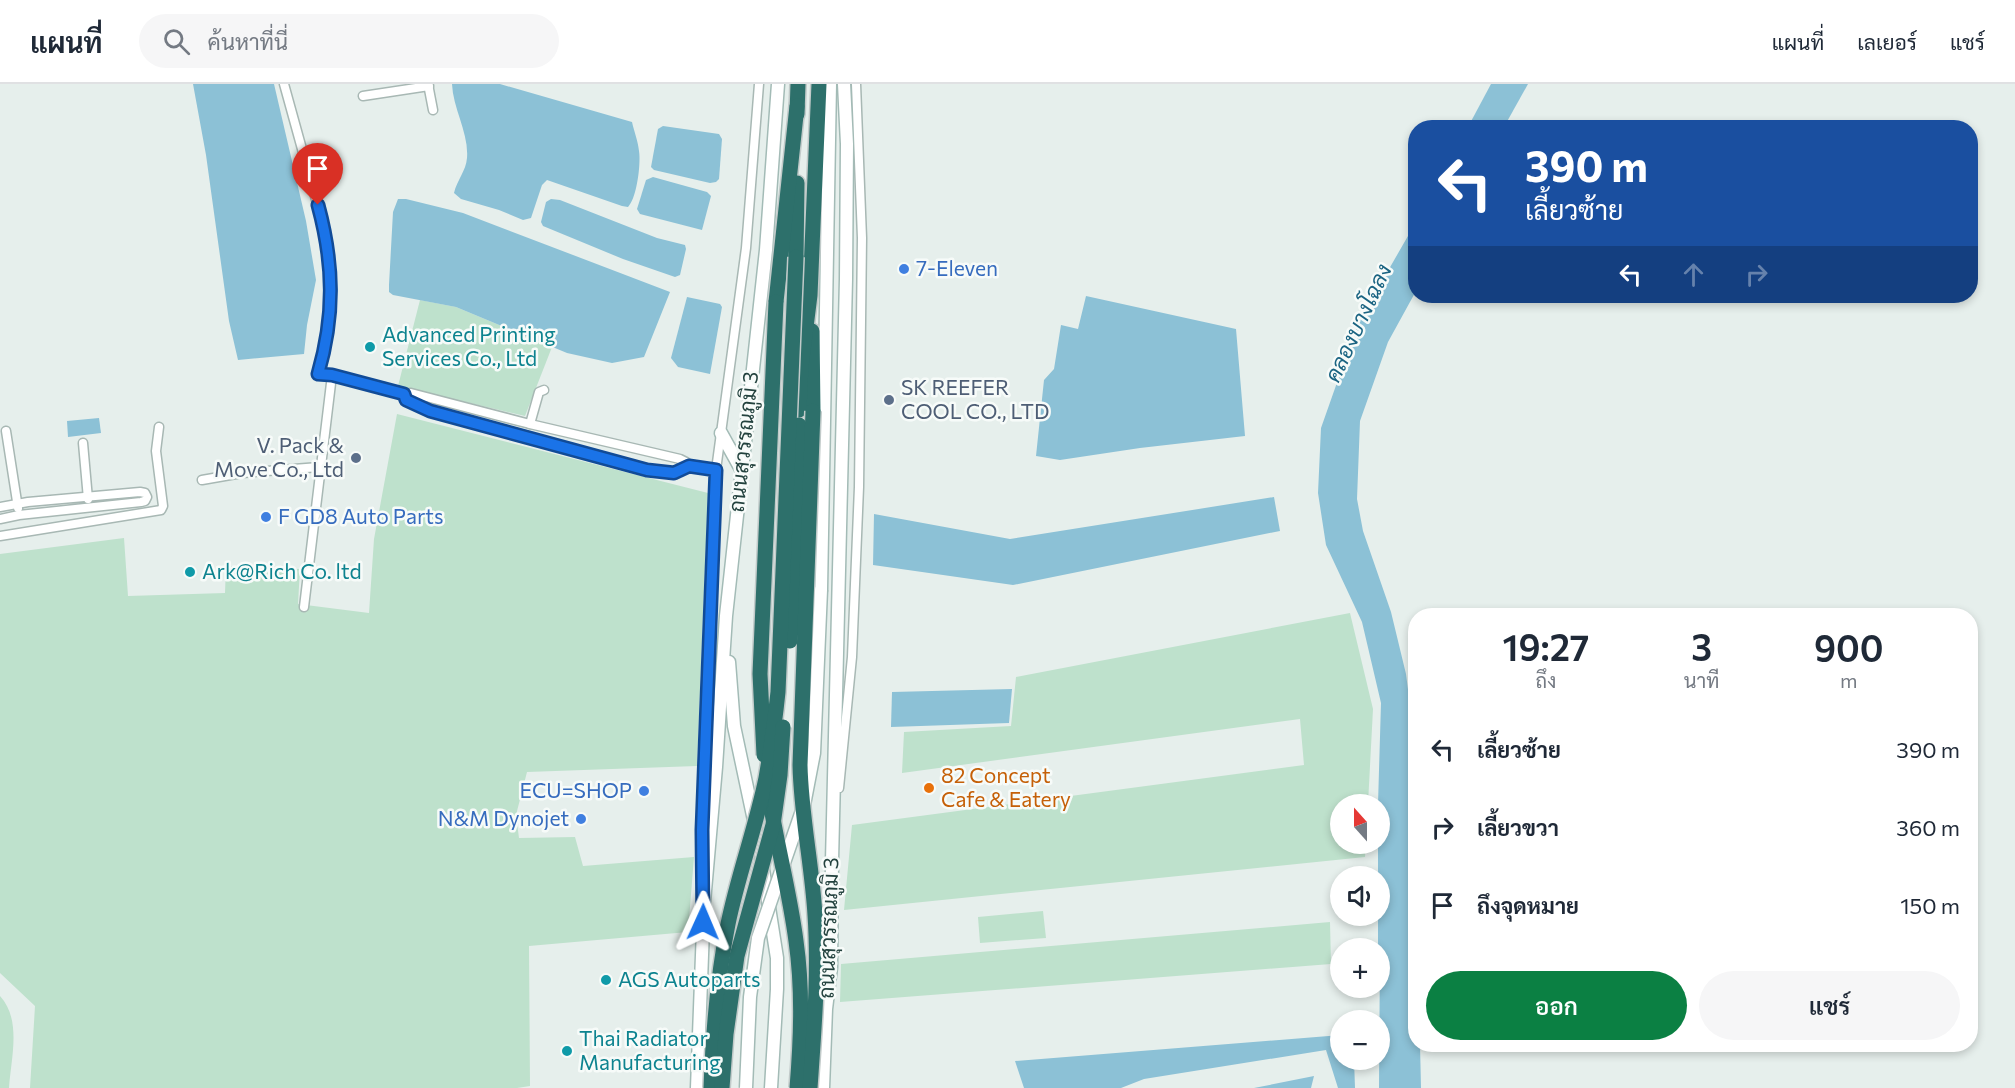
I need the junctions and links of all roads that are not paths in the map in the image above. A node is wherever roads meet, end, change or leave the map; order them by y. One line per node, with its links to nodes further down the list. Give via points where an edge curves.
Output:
1 (284, 84): 14 (street, via 323,225 331,283 330,314 318,374)
2 (759, 84): 20 (street, via 746,248)
3 (778, 84): 24 (main road, ถนนสุวรรณภูมิ 3, via 766,249)
4 (798, 84): 11 (highway)
5 (819, 84): 13 (highway)
6 (830, 84): 41 (main road, bridge, via 821,590 814,753 804,805 758,938 750,997)
7 (844, 84): 36 (main road, ถนนสุวรรณภูมิ 3, via 846,279)
8 (856, 84): 36 (street, via 862,238 859,487 852,657)
9 (428, 85): 10 (street); 12 (street)
10 (363, 96)
11 (797, 106): 39 (highway, bridge, via 796,257 778,692 765,779 723,952); 43 (highway, bridge, via 776,302 760,674 768,786 800,979)
12 (434, 110)
13 (810, 295): 40 (highway, bridge, via 801,367 797,546 779,783 773,825 737,956); 44 (highway, bridge, via 813,411 800,765 817,950)
14 (332, 375): 16 (street); 23 (street)
15 (544, 390): 17 (street, via 540,391)
16 (404, 394): 17 (street); 22 (street, via 406,400 430,411 647,470 674,473)
17 (530, 424): 22 (street, via 680,459)
18 (159, 427): 33 (street, via 156,451 163,506 160,510)
19 (6, 431): 28 (street)
20 (721, 433): 24 (main road); 25 (street)
21 (83, 443): 27 (street)
22 (689, 466): 25 (street)
23 (320, 467): 26 (street); 34 (street)
24 (741, 469): 35 (main road, ถนนสุวรรณภูมิ 3)
25 (716, 470): 37 (street, via 702,823)
26 (201, 480)
27 (88, 496): 28 (street); 30 (street); 30 (street, via 142,492 147,497 141,502)
28 (17, 504): 29 (street); 31 (street)
29 (0, 507)
30 (89, 508): 31 (street)
31 (19, 515): 32 (street)
32 (0, 519)
33 (0, 536)
34 (304, 607)
35 (726, 616): 37 (main road, ถนนสุวรรณภูมิ 3); 42 (main road, via 734,726 759,844 777,958)
36 (832, 861): 45 (main road, ถนนสุวรรณภูมิ 3, via 831,967)
37 (704, 902): 38 (main road, ถนนสุวรรณภูมิ 3)
38 (697, 1088)
39 (711, 1088)
40 (722, 1088)
41 (746, 1088)
42 (771, 1088)
43 (797, 1088)
44 (810, 1088)
45 (823, 1088)

